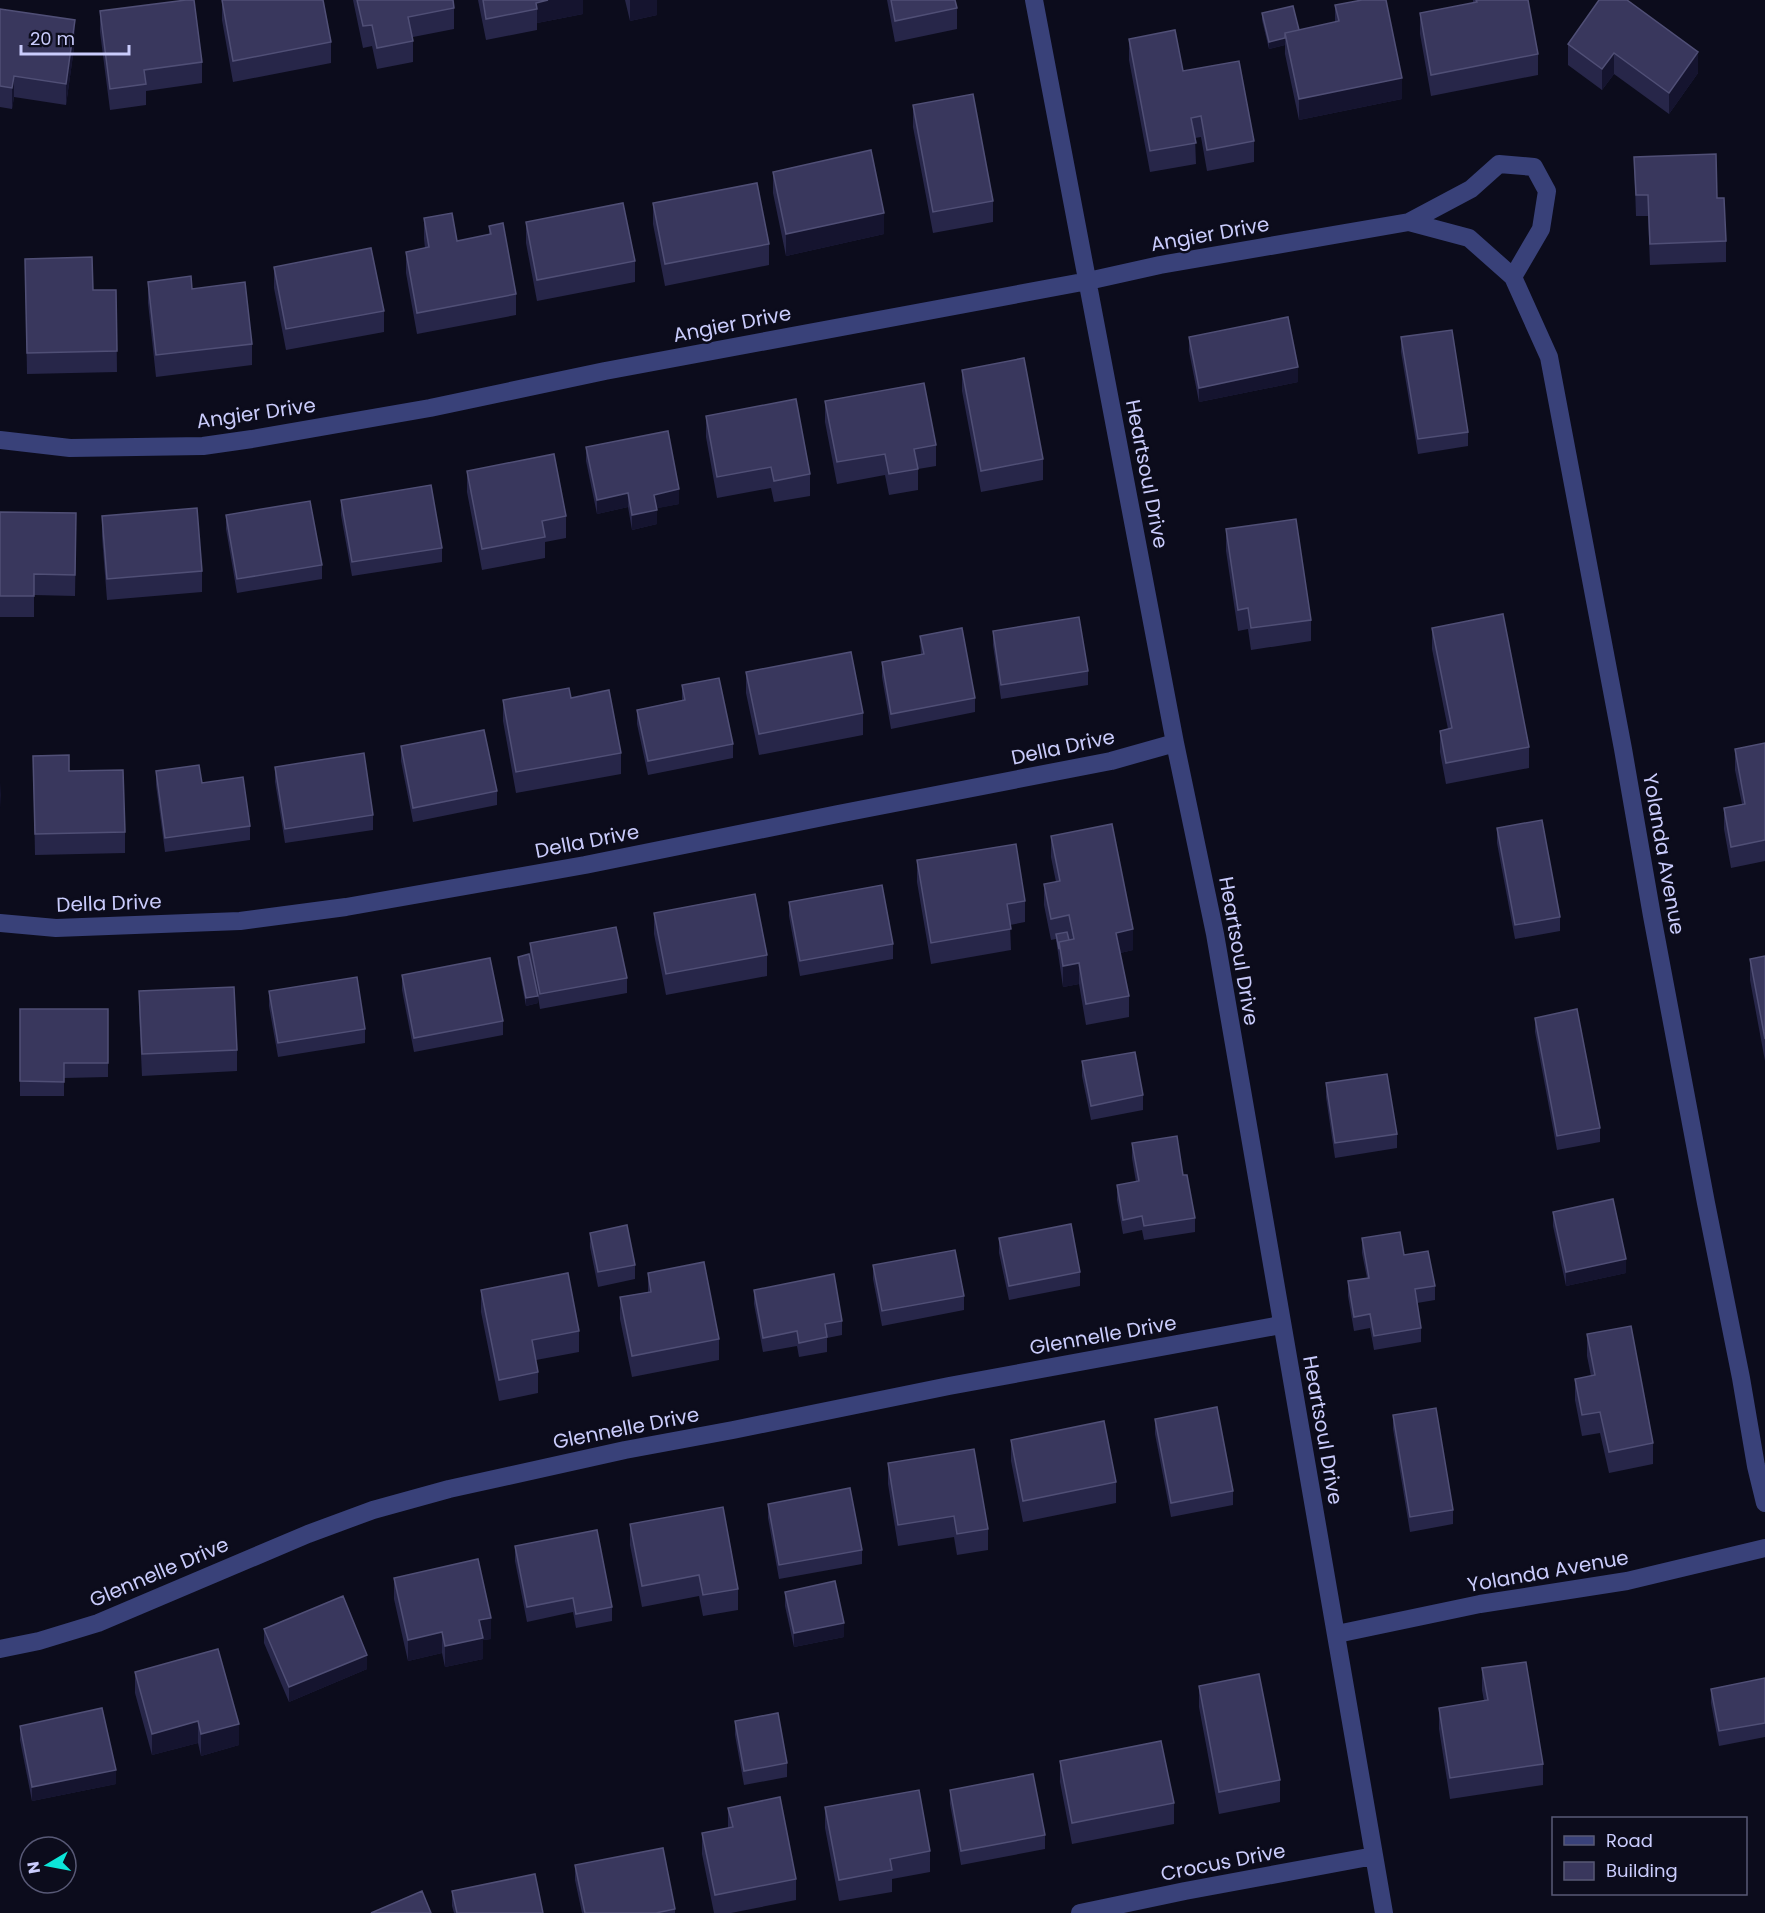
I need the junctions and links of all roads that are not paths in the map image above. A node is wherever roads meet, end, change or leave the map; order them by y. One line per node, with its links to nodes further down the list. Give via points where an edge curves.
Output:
1 (1034, 0): 5 (street, Heartsoul Drive)
2 (1409, 222): 3 (street, Angier Drive); 4 (street, via 1471,189 1499,164 1534,167 1546,191 1540,229); 5 (street, Angier Drive)
3 (1469, 238): 4 (street, Yolanda Avenue)
4 (1513, 278): 10 (street, Yolanda Avenue, via 1549,357 1701,1180)
5 (1088, 280): 6 (street, Angier Drive, via 252,439 203,446 70,448); 7 (street, Heartsoul Drive)
6 (0, 440)
7 (1175, 743): 8 (street, Della Drive, via 1111,761 585,865 346,907 240,921 56,928); 9 (street, Heartsoul Drive, via 1217,945)
8 (0, 923)
9 (1281, 1325): 12 (street, Heartsoul Drive); 13 (street, Glennelle Drive, via 949,1386 449,1489 373,1510 308,1534 98,1623)
10 (1765, 1503)
11 (1765, 1548): 12 (street, Yolanda Avenue, via 1627,1581)
12 (1337, 1634): 14 (street, Heartsoul Drive)
13 (0, 1649)
14 (1374, 1856): 15 (street, Crocus Drive); 16 (street, Heartsoul Drive)
15 (1080, 1913)
16 (1384, 1913)

